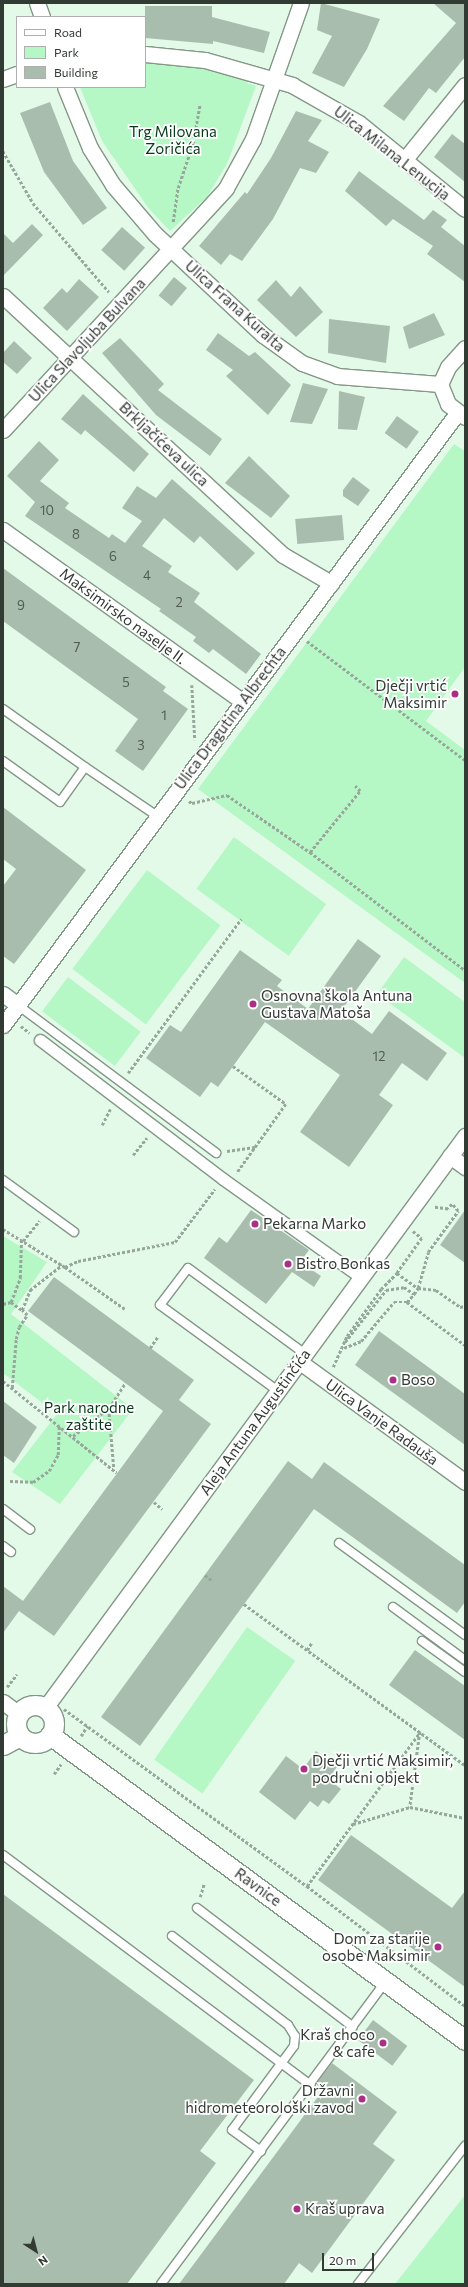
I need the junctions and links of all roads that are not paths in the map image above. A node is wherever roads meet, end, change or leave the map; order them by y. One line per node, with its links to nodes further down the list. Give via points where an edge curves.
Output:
1 (37, 3): 3 (street)
2 (301, 3): 7 (street)
3 (42, 16)
4 (146, 54): 7 (street, via 205,60)
5 (16, 74): 6 (street)
6 (3, 79)
7 (274, 79): 10 (street, Ulica Milana Lenucija, via 333,106); 12 (street, via 253,139 226,188)
8 (465, 85): 10 (street)
9 (65, 88): 12 (street, via 90,148 114,185)
10 (406, 160): 11 (street, Ulica Milana Lenucija)
11 (465, 209)
12 (172, 249): 15 (street, Ulica Slavoljuba Bulvana); 16 (street, Ulica Frana Kuralta, via 263,335 302,363 337,376)
13 (3, 296): 15 (street, Brkljačićeva ulica)
14 (465, 348): 16 (street, via 448,367)
15 (70, 358): 18 (street, Ulica Slavoljuba Bulvana); 20 (street, Brkljačićeva ulica, via 283,555)
16 (440, 384): 17 (street, via 444,398)
17 (462, 415): 20 (street, Ulica Dragutina Albrechta)
18 (3, 430)
19 (3, 530): 21 (street, Maksimirsko naselje II.)
20 (331, 583): 21 (street, Ulica Dragutina Albrechta)
21 (242, 702): 25 (street, Ulica Dragutina Albrechta)
22 (3, 709): 24 (lane)
23 (3, 761): 24 (lane, via 60,802)
24 (85, 767): 25 (lane)
25 (157, 816): 27 (street, Ulica Dragutina Albrechta)
26 (3, 994): 27 (street)
27 (19, 1006): 28 (street, Ulica Dragutina Albrechta); 31 (lane)
28 (3, 1025)
29 (40, 1040): 36 (street, via 226,1181)
30 (465, 1136): 32 (street, Aleja Antuna Augustinčića)
31 (216, 1153)
32 (450, 1156): 33 (street); 36 (street, Aleja Antuna Augustinčića)
33 (465, 1167)
34 (3, 1180): 35 (lane)
35 (74, 1232)
36 (362, 1278): 37 (street, Aleja Antuna Augustinčića)
37 (303, 1358): 38 (street, Aleja Antuna Augustinčića); 38 (lane, via 188,1268 160,1305); 39 (street, Ulica Vanje Radauša)
38 (278, 1391): 51 (street, Aleja Antuna Augustinčića)
39 (465, 1482)
40 (3, 1509): 41 (lane)
41 (30, 1529)
42 (339, 1543): 46 (lane)
43 (3, 1546): 44 (lane)
44 (11, 1552)
45 (393, 1607): 48 (lane)
46 (465, 1635)
47 (422, 1641): 49 (lane)
48 (465, 1660)
49 (465, 1672)
50 (3, 1702): 52 (street)
51 (53, 1708): 52 (street, via 34,1705); 53 (street)
52 (19, 1714): 54 (street, via 16,1725)
53 (50, 1735): 54 (street, via 35,1743); 59 (street, Ravnice)
54 (20, 1736): 55 (street)
55 (3, 1745)
56 (3, 1855): 62 (lane)
57 (197, 1908): 60 (lane)
58 (172, 1936): 62 (lane, via 288,2025 295,2036 294,2046)
59 (386, 1982): 60 (lane); 61 (street, Ravnice)
60 (353, 2027): 63 (lane)
61 (465, 2040)
62 (282, 2062): 63 (lane); 65 (lane, via 232,2130)
63 (310, 2085): 65 (lane)
64 (465, 2146): 67 (lane)
65 (260, 2151): 66 (lane)
66 (161, 2284)
67 (358, 2284)

